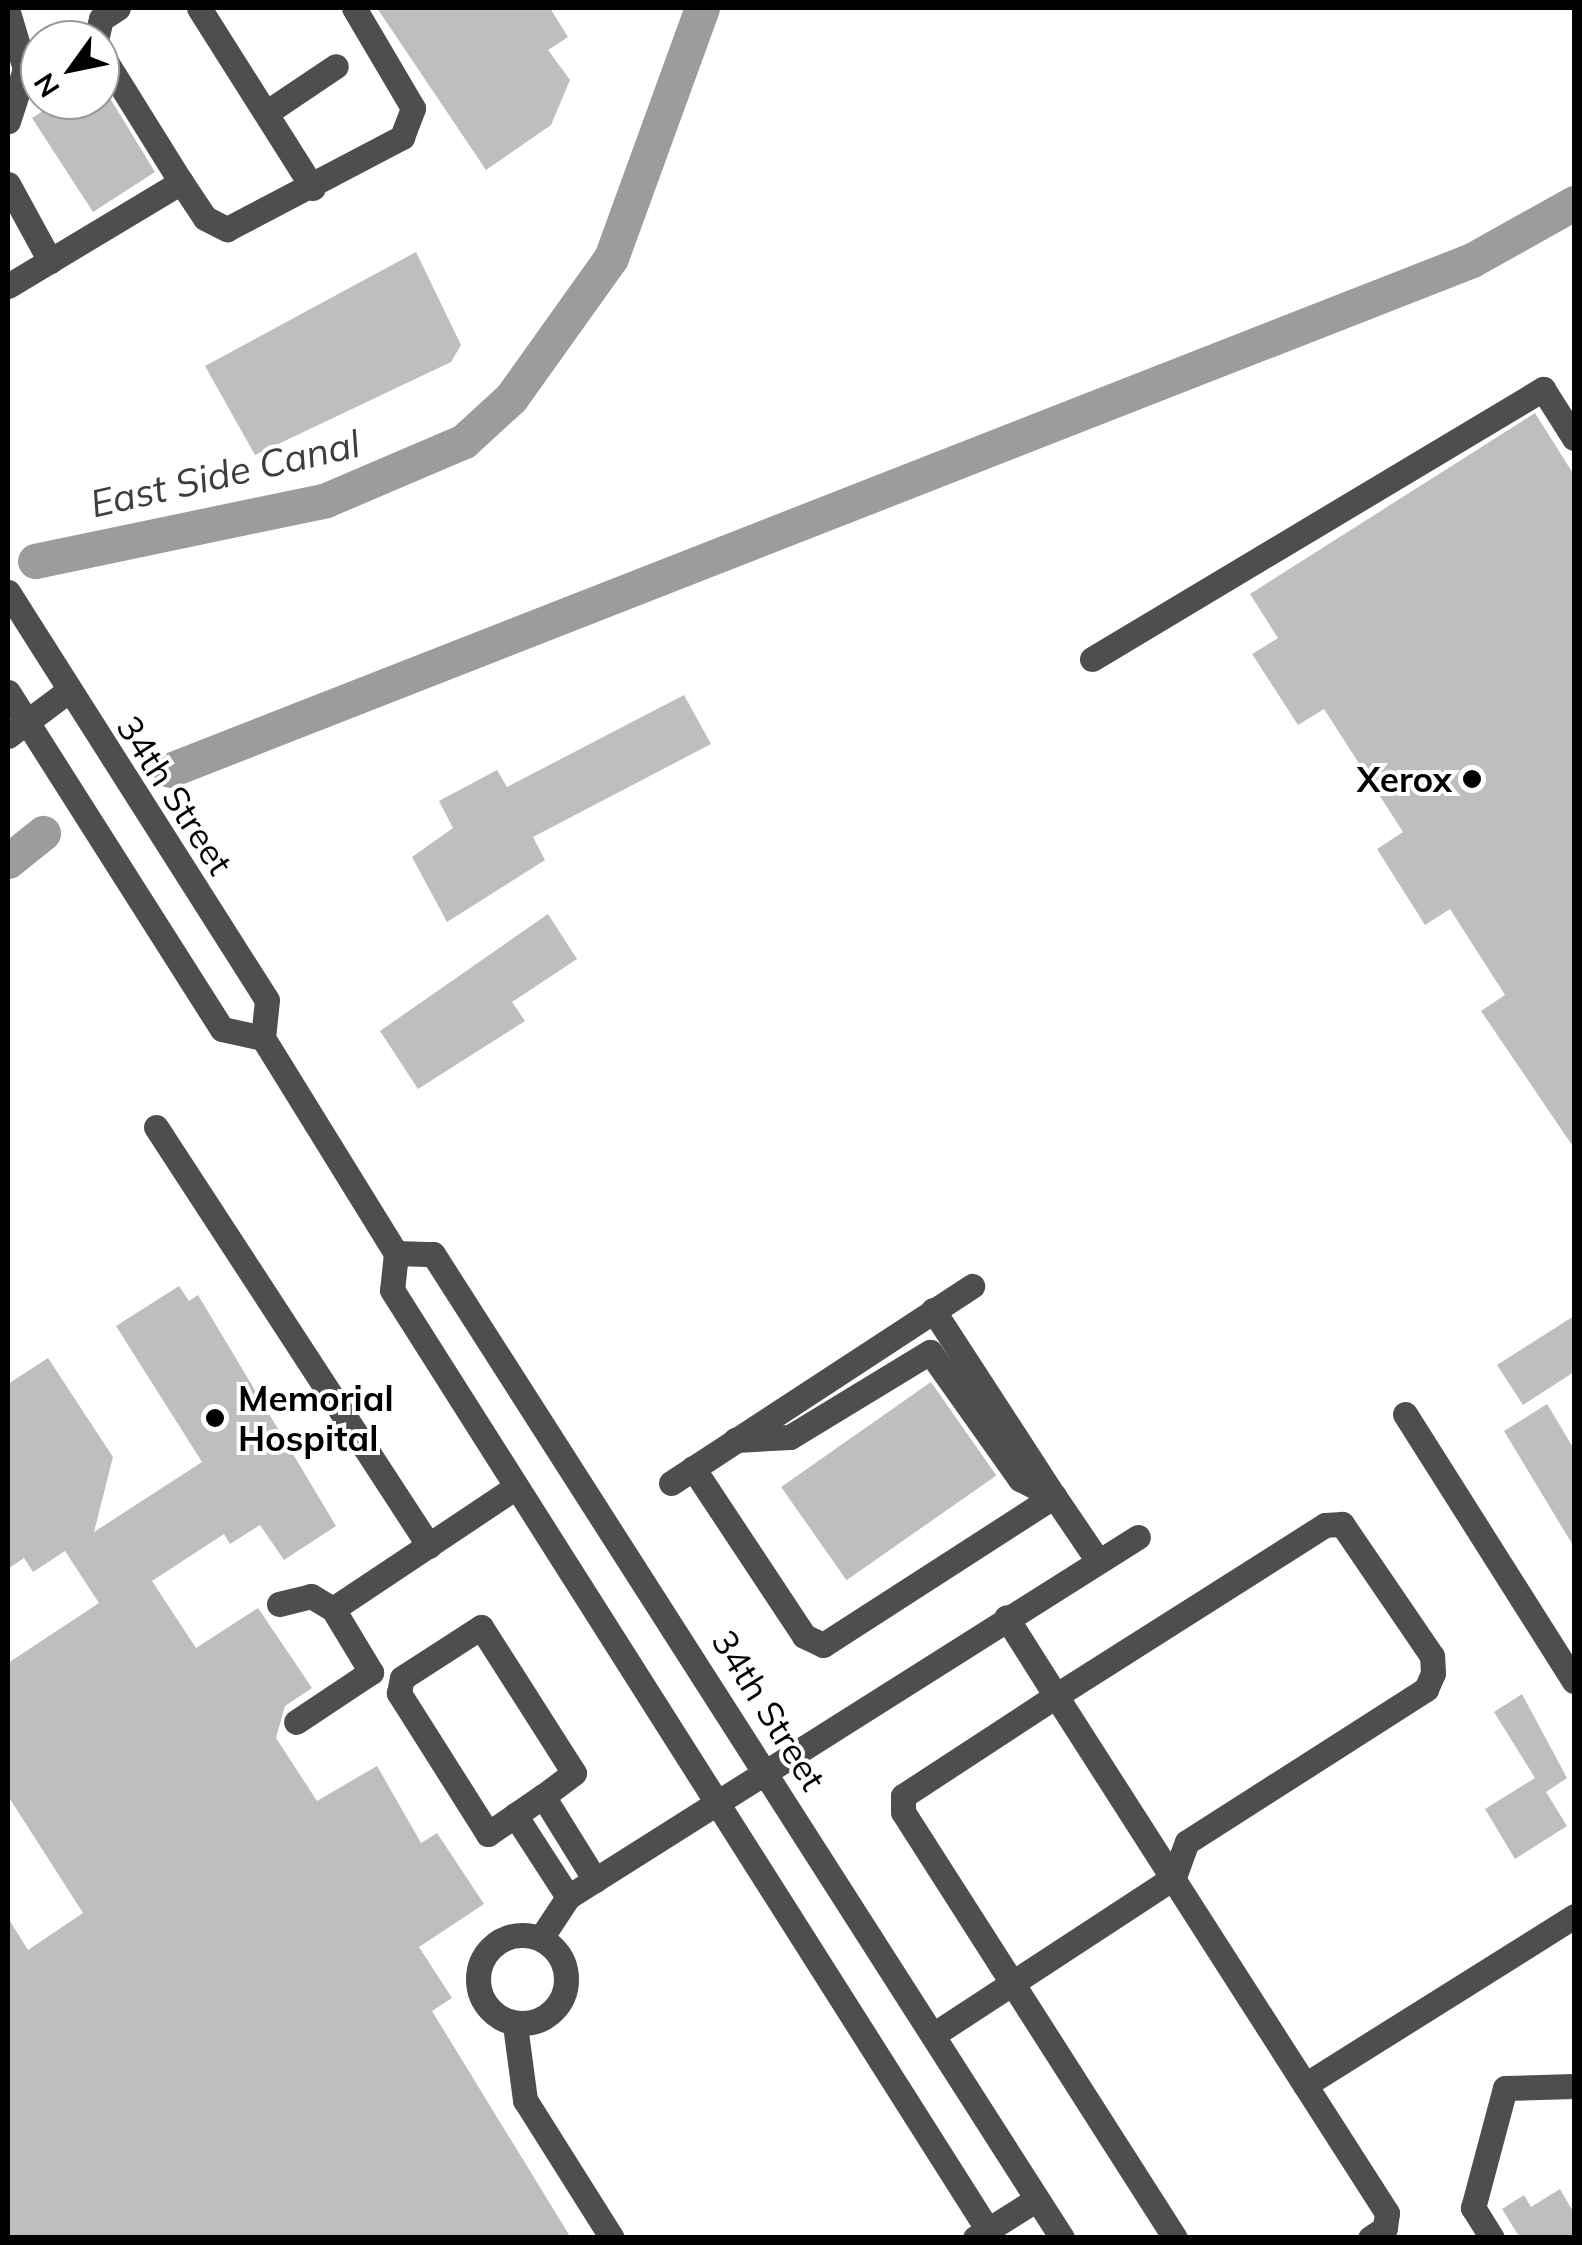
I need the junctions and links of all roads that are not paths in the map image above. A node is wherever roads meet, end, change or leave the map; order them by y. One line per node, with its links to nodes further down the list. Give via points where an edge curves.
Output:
1 (199, 8): 6 (street)
2 (354, 8): 10 (street, via 403,84 414,119 402,137)
3 (8, 12): 7 (street, via 25,69)
4 (336, 66): 6 (street)
5 (120, 84): 8 (street)
6 (266, 113): 10 (street)
7 (8, 121)
8 (181, 182): 10 (street, via 205,218 227,229); 11 (street)
9 (8, 184): 11 (street)
10 (313, 188)
11 (50, 260): 12 (street)
12 (8, 286)
13 (1574, 438): 15 (street, via 1543,389)
14 (8, 592): 16 (street, 34th Street)
15 (1092, 659)
16 (68, 691): 18 (street); 19 (street, 34th Street, via 267,1000)
17 (8, 692): 18 (street)
18 (17, 729): 19 (street, via 222,1029)
19 (263, 1038): 21 (street, 34th Street)
20 (156, 1127): 31 (street)
21 (396, 1253): 28 (street, 34th Street, via 392,1290); 39 (street, 34th Street, via 432,1254)
22 (972, 1286): 23 (street)
23 (933, 1310): 25 (street); 29 (street)
24 (1405, 1414): 36 (street)
25 (736, 1440): 26 (street); 29 (street, via 790,1437 930,1352 1020,1478)
26 (694, 1468): 27 (street); 29 (street, via 804,1636 823,1645)
27 (671, 1483)
28 (516, 1487): 31 (street); 41 (street, 34th Street)
29 (1054, 1496): 32 (street)
30 (1138, 1537): 32 (street)
31 (428, 1546): 34 (street)
32 (1098, 1561): 35 (street)
33 (280, 1604): 34 (street, via 311,1596)
34 (333, 1610): 38 (street, via 370,1672)
35 (1006, 1617): 37 (street); 39 (street)
36 (1574, 1682)
37 (1056, 1696): 43 (street); 43 (street, via 1325,1524 1356,1533 1432,1656 1426,1689 1187,1842); 48 (street, via 903,1796 903,1812)
38 (296, 1722)
39 (764, 1768): 41 (street); 50 (street, 34th Street)
40 (544, 1796): 42 (street); 42 (street, via 574,1773 480,1627 402,1678 399,1693 488,1834); 44 (street)
41 (717, 1800): 44 (street); 54 (street, 34th Street)
42 (515, 1815): 45 (street)
43 (1174, 1877): 48 (street); 51 (street)
44 (595, 1880): 45 (street)
45 (568, 1897): 47 (street)
46 (1574, 1916): 51 (street)
47 (541, 1938): 49 (street, via 562,1960 564,1993 545,2017); 49 (street, via 500,1942 482,1962 482,1995)
48 (1011, 1983): 50 (street); 57 (street)
49 (514, 2025): 55 (street, via 524,2100)
50 (933, 2034): 53 (street, 34th Street)
51 (1306, 2085): 58 (street, via 1386,2213 1385,2228)
52 (1574, 2086): 59 (street, via 1505,2088 1473,2208)
53 (1037, 2199): 54 (street); 56 (street, 34th Street)
54 (985, 2235)
55 (612, 2238)
56 (1062, 2238)
57 (1175, 2238)
58 (1370, 2238)
59 (1492, 2238)

